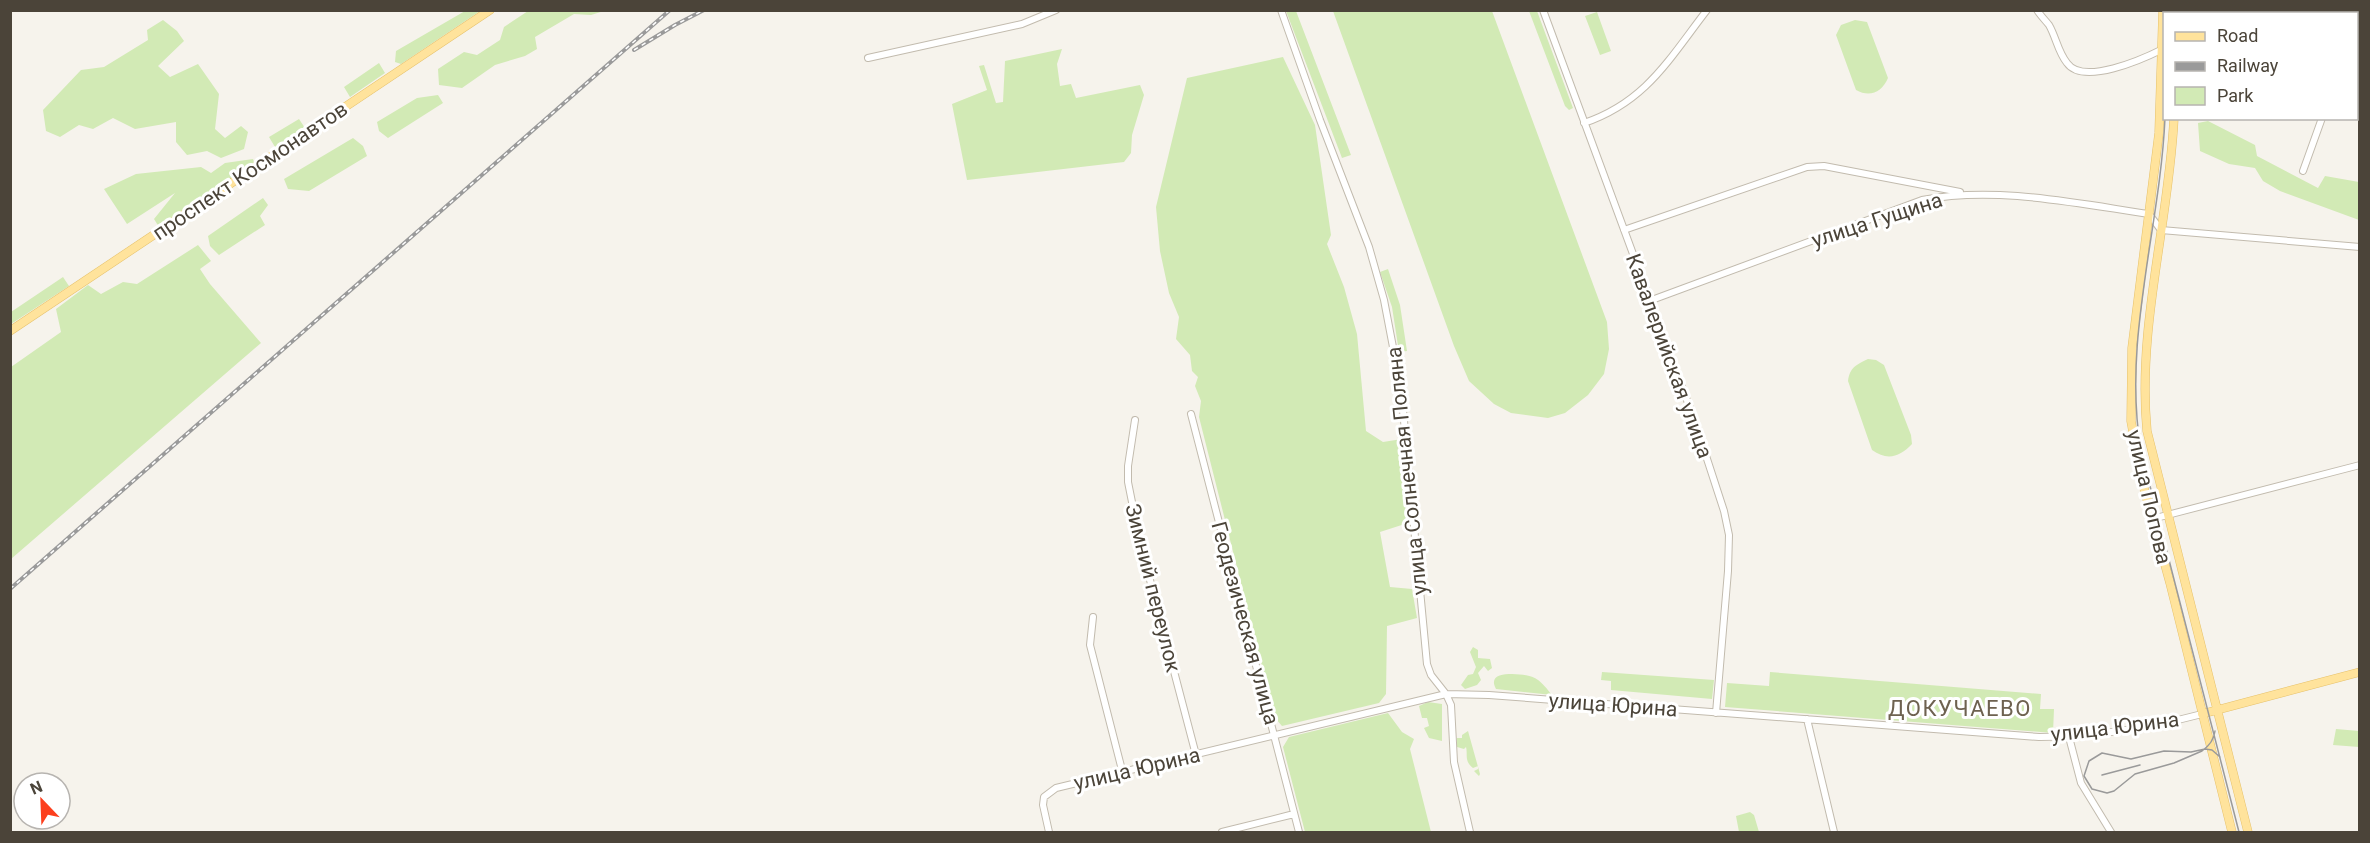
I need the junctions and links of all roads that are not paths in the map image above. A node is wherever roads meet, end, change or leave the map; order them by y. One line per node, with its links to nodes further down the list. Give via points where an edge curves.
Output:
1 (490, 10): 20 (main road, проспект Космонавтов)
2 (1056, 10): 9 (street, via 1022,24)
3 (1281, 10): 28 (street, улица Солнечная Поляна, via 1370,247 1384,300 1401,389 1427,664)
4 (1543, 10): 12 (street, Кавалерийская улица)
5 (1707, 10): 12 (street, via 1657,76 1609,115)
6 (2037, 10): 8 (street, via 2049,25 2068,66 2078,70 2099,73)
7 (2163, 10): 8 (main road, улица Попова)
8 (2163, 49): 15 (main road, улица Попова, via 2159,133)
9 (868, 58)
10 (2174, 120): 17 (main road, улица Попова)
11 (2321, 120): 13 (street)
12 (1584, 123): 16 (street, Кавалерийская улица)
13 (2303, 171)
14 (1967, 194): 15 (street, улица Гущина, via 2037,198); 16 (street, via 1824,166 1807,167); 19 (street, улица Гущина, via 1922,200)
15 (2149, 214): 17 (street); 25 (main road, улица Попова, via 2132,348 2130,399 2133,441)
16 (1624, 230): 19 (street, Кавалерийская улица)
17 (2161, 230): 18 (street); 24 (main road, улица Попова, via 2148,340 2145,414)
18 (2360, 247)
19 (1649, 301): 30 (street, Кавалерийская улица, via 1695,422 1728,529)
20 (10, 331)
21 (1191, 414): 33 (street, Геодезическая улица)
22 (1135, 420): 35 (street, Зимний переулок, via 1128,482)
23 (2360, 465): 24 (street)
24 (2167, 515): 25 (street); 29 (main road, улица Попова)
25 (2152, 519): 31 (main road, улица Попова)
26 (1093, 617): 36 (street, via 1090,645)
27 (2360, 672): 29 (main road)
28 (1446, 694): 30 (street, улица Юрина); 33 (street, улица Юрина); 41 (street, улица Солнечная Поляна, via 1451,705 1457,782)
29 (2217, 710): 31 (main road); 45 (main road, улица Попова)
30 (1716, 712): 32 (street, улица Юрина)
31 (2202, 714): 34 (street, улица Юрина, via 2129,730); 44 (main road, улица Попова)
32 (1807, 719): 34 (street, улица Юрина); 42 (street)
33 (1274, 736): 35 (street, улица Юрина); 37 (street, Геодезическая улица)
34 (2069, 737): 43 (street, via 2081,783)
35 (1196, 755): 36 (street, улица Юрина)
36 (1123, 774): 38 (street, улица Юрина, via 1056,788 1044,797)
37 (1294, 814): 39 (street); 40 (street, Геодезическая улица)
38 (1049, 832)
39 (1222, 832)
40 (1299, 832)
41 (1470, 832)
42 (1834, 832)
43 (2111, 832)
44 (2232, 832)
45 (2248, 832)

